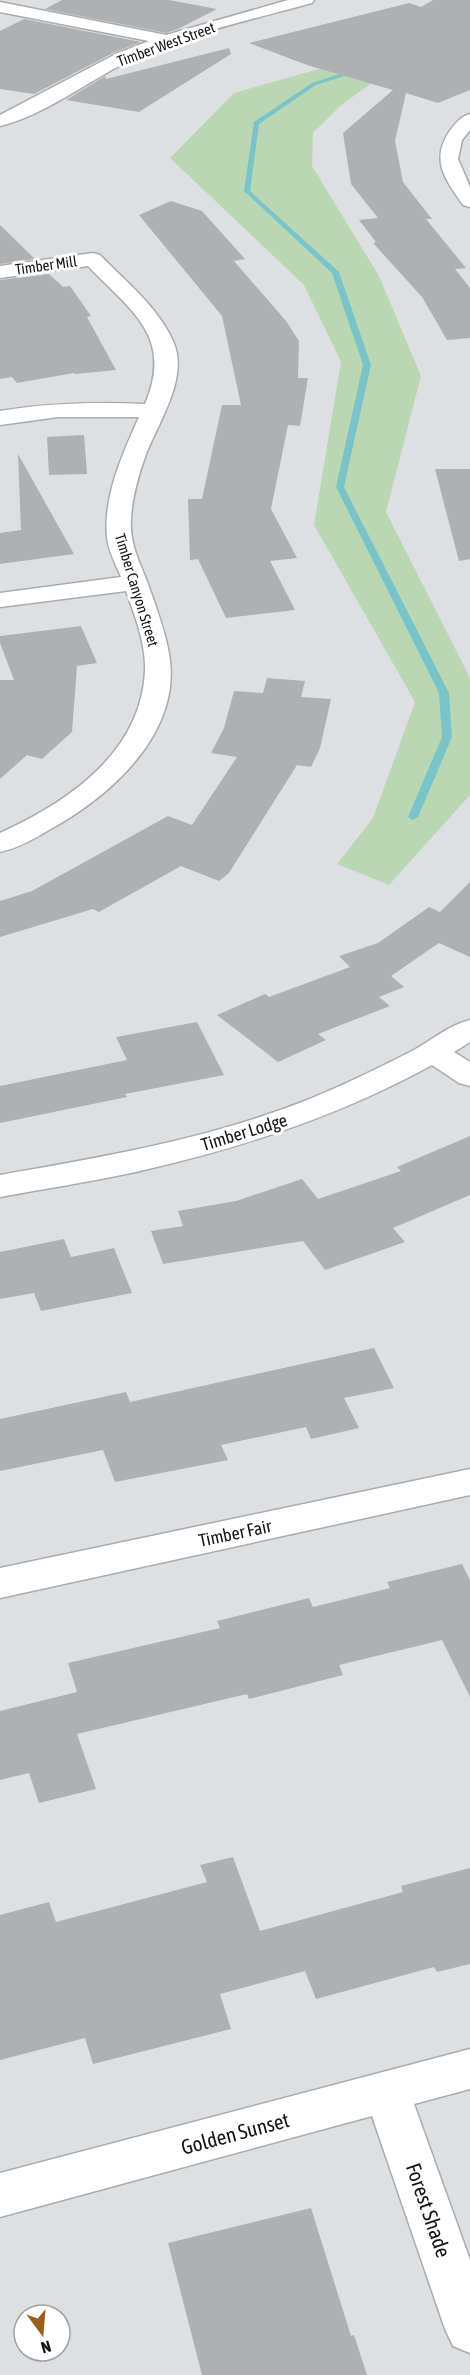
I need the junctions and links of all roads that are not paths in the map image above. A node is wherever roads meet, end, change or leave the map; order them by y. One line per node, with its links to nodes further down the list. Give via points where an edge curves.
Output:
1 (306, 0): 3 (street, Timber West Street)
2 (0, 7): 3 (street)
3 (170, 40): 5 (street, Timber West Street, via 123,58)
4 (470, 119): 6 (street, via 450,143 449,160)
5 (1, 120)
6 (470, 201)
7 (93, 259): 8 (street, Timber Mill); 9 (street, Timber Canyon Street, via 150,322 162,342 167,369)
8 (0, 272)
9 (153, 411): 10 (street, via 78,408); 11 (street, Timber Canyon Street, via 129,473 117,520 118,539)
10 (0, 418)
11 (134, 583): 12 (street); 13 (street, Timber Canyon Street, via 156,648 157,693 150,716 138,739 105,777 48,819)
12 (0, 600)
13 (0, 844)
14 (470, 1029): 15 (street, Timber Lodge)
15 (435, 1053): 16 (street); 17 (street, Timber Lodge, via 355,1092 226,1139 143,1160)
16 (470, 1076)
17 (0, 1186)
18 (470, 1482): 19 (street, Timber Fair)
19 (0, 1583)
20 (470, 2069): 21 (street, Golden Sunset)
21 (387, 2092): 22 (street, Golden Sunset); 23 (street, Forest Shade)
22 (0, 2195)
23 (470, 2329)

